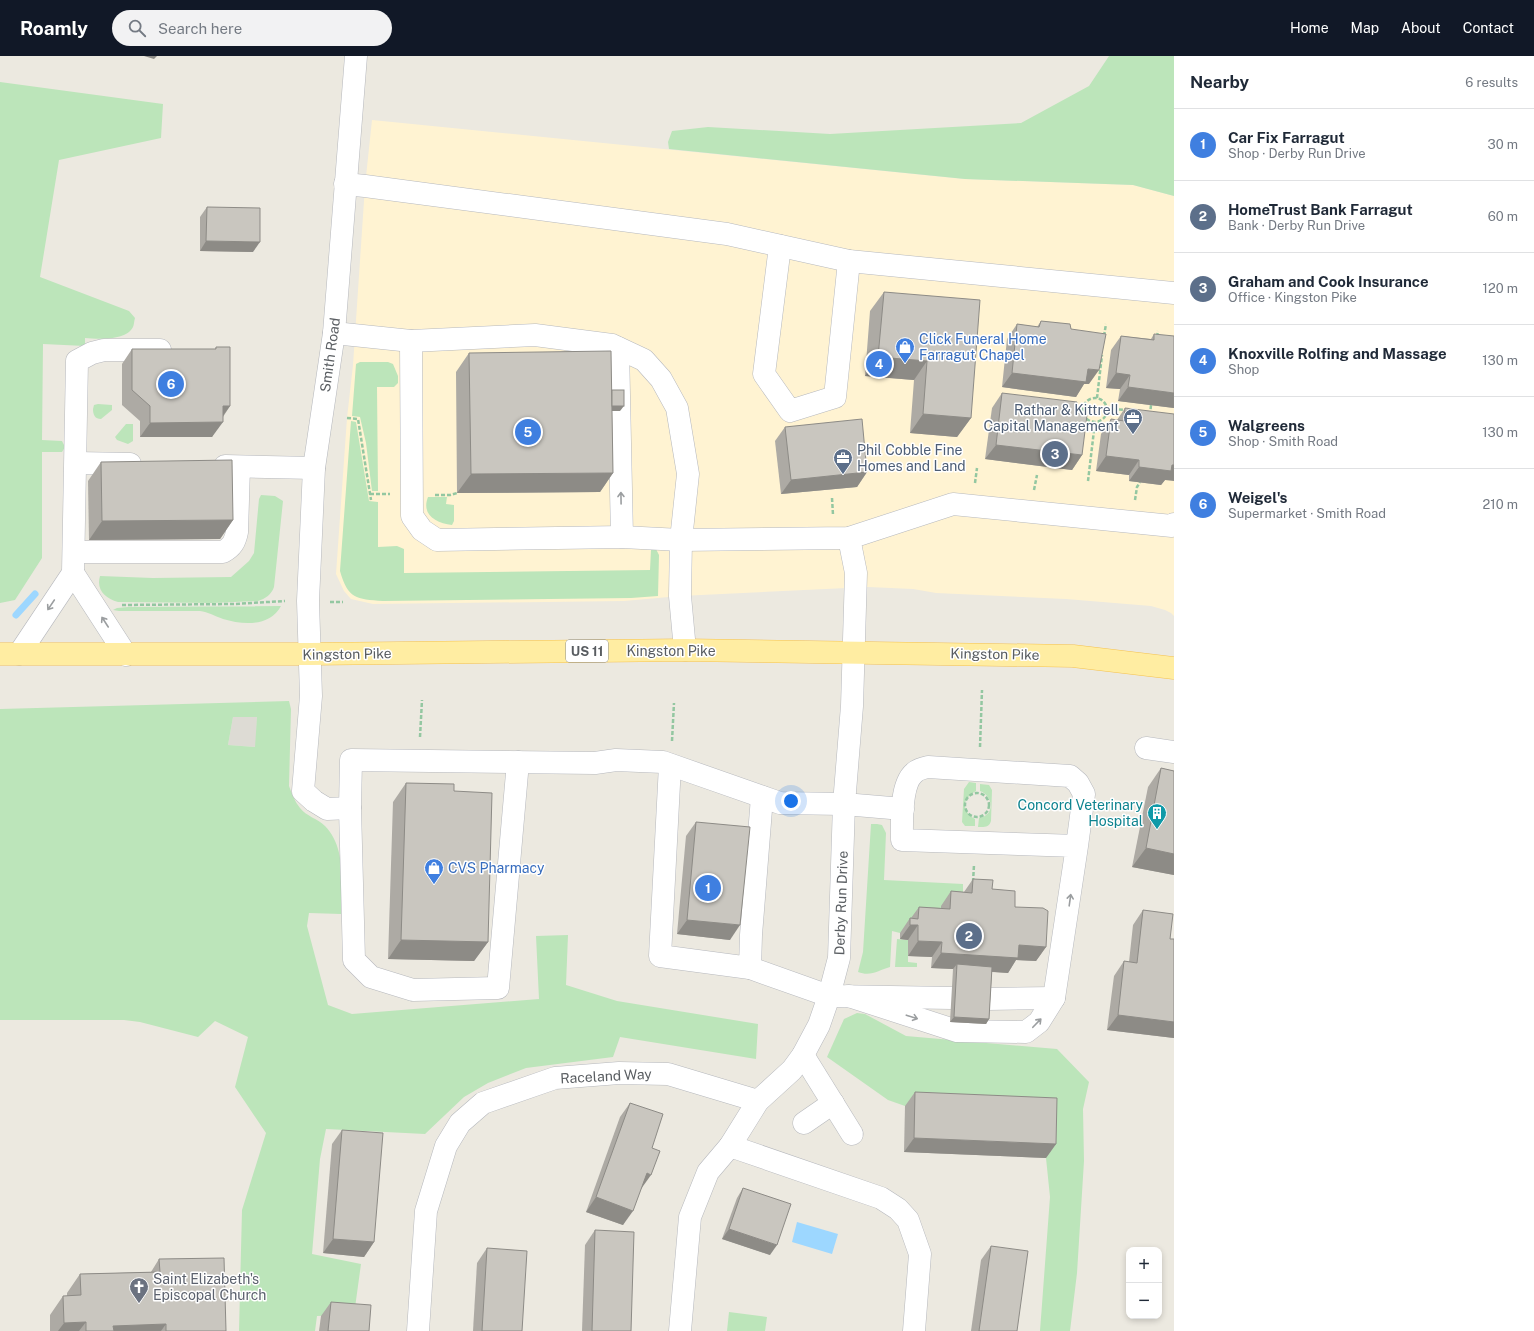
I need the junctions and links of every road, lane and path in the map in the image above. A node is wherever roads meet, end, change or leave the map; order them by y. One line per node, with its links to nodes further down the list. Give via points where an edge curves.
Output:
1 (356, 56): 2 (street, Smith Road)
2 (345, 184): 3 (street, via 727,234); 8 (street, Smith Road)
3 (780, 246): 4 (street); 4 (street, via 764,374 790,411 835,397)
4 (849, 261): 5 (street)
5 (1174, 293)
6 (1106, 324): 9 (path)
7 (1158, 331): 11 (path)
8 (334, 333): 10 (street); 29 (street, Smith Road)
9 (1104, 338)
10 (411, 341): 12 (street, via 535,335); 41 (street, via 412,516 422,530 437,540)
11 (1157, 343)
12 (619, 349): 24 (street, via 607,422); 24 (street, via 634,418 628,440); 43 (street, via 644,360 661,379 677,408 688,474)
13 (160, 350): 25 (street, via 104,350 77,361)
14 (1102, 353): 15 (path)
15 (1096, 398): 17 (path, via 1104,403); 23 (path, via 1087,400 1083,408 1084,416)
16 (1151, 406): 20 (path)
17 (1107, 410): 18 (path); 23 (path, via 1102,420)
18 (1129, 410)
19 (1143, 412): 20 (path)
20 (1150, 412): 22 (path)
21 (347, 418): 38 (path, via 358,419)
22 (1150, 420)
23 (1095, 422): 32 (path)
24 (620, 453): 41 (street, one-way to 24)
25 (76, 463): 26 (street); 44 (street)
26 (146, 465)
27 (208, 466): 28 (street)
28 (239, 466): 29 (street); 44 (street, via 237,532 231,548 223,552)
29 (314, 468): 45 (street, Smith Road)
30 (977, 468): 35 (path)
31 (1037, 475): 37 (path)
32 (1088, 481)
33 (1140, 482): 34 (path)
34 (1137, 487)
35 (974, 491)
36 (832, 498): 39 (path)
37 (1033, 498)
38 (371, 500)
39 (833, 516)
40 (1174, 524): 42 (street, via 1172,526 953,504)
41 (622, 537): 43 (street)
42 (849, 538): 43 (street); 49 (street, Derby Run Drive, via 856,573)
43 (681, 540): 48 (street, via 680,596)
44 (74, 563): 47 (street); 50 (street, one-way to 50)
45 (308, 601): 46 (path); 47 (path); 51 (street, Smith Road)
46 (343, 602)
47 (94, 605): 52 (street, one-way to 47)
48 (685, 650): 49 (main road, Kingston Pike / US 11); 51 (main road, Kingston Pike / US 11)
49 (854, 652): 53 (main road, Kingston Pike / US 11, via 1074,656); 64 (street, Derby Run Drive)
50 (9, 654): 52 (main road, Kingston Pike / US 11)
51 (310, 654): 52 (main road, Kingston Pike / US 11); 65 (street, Smith Road, via 311,696 303,791 327,809)
52 (126, 655)
53 (1174, 668)
54 (982, 690): 62 (path)
55 (422, 700): 59 (path)
56 (674, 703): 61 (path)
57 (1146, 748): 58 (street)
58 (1174, 752)
59 (420, 761): 60 (street); 65 (street, via 351,760)
60 (518, 762): 61 (street, via 595,763 616,760 663,762); 65 (street, via 498,988 413,990 371,977 354,960)
61 (670, 765): 63 (street); 69 (street, via 660,956)
62 (979, 770): 66 (street, via 928,767 917,770 905,788); 68 (street, via 1070,776 1078,783 1084,794)
63 (762, 797): 64 (street, via 780,803); 69 (street)
64 (844, 804): 66 (street); 70 (street, Derby Run Drive)
65 (350, 808)
66 (903, 810): 68 (street, via 902,840)
67 (984, 814): 67 (path, via 990,805 987,798 977,793 970,795 966,802 967,810 977,817)
68 (1077, 846): 72 (street, one-way to 68)
69 (750, 968): 70 (street)
70 (839, 996): 71 (street); 72 (street, one-way to 72, via 957,1031 1026,1032 1040,1022); 74 (street, Derby Run Drive)
71 (952, 998)
72 (1054, 998): 73 (street)
73 (987, 999)
74 (803, 1054): 75 (street, Derby Run Drive, via 792,1070); 76 (street)
75 (758, 1101): 79 (street, Derby Run Drive); 80 (street, Raceland Way, via 668,1074 619,1073 555,1078 483,1103 460,1123 446,1146 426,1211)
76 (833, 1103): 77 (street); 78 (street)
77 (804, 1123)
78 (852, 1134)
79 (730, 1146): 81 (street, Derby Run Drive, via 708,1172 690,1217); 82 (street, via 881,1198 898,1209 908,1220 920,1254)
80 (418, 1331)
81 (680, 1331)
82 (914, 1331)

